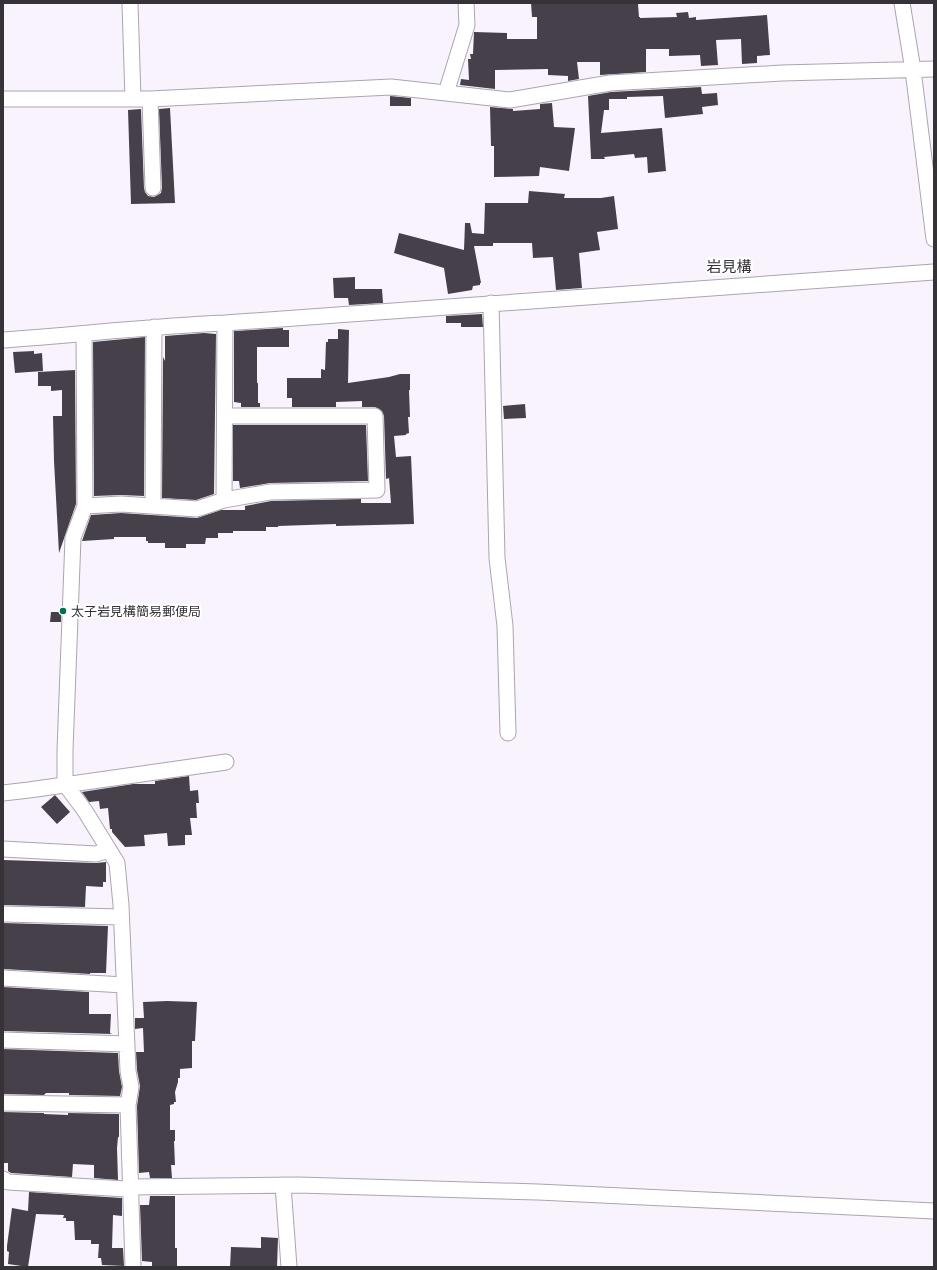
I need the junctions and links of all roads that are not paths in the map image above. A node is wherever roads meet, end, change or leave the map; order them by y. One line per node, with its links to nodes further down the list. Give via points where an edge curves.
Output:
1 (130, 3): 8 (street)
2 (466, 3): 6 (street, via 467,25)
3 (902, 3): 5 (street)
4 (934, 69): 5 (street)
5 (913, 70): 6 (street, via 782,73 610,83 510,100); 11 (street)
6 (446, 93): 9 (street, via 391,87)
7 (3, 99): 8 (street)
8 (133, 99): 9 (street)
9 (150, 99): 10 (street)
10 (153, 188)
11 (934, 239)
12 (934, 272): 13 (street)
13 (491, 303): 14 (street); 22 (street, via 497,558 505,626)
14 (225, 323): 15 (street); 18 (street)
15 (154, 327): 16 (street); 21 (street)
16 (84, 334): 17 (street); 20 (street)
17 (3, 340)
18 (225, 416): 19 (street); 19 (street, via 375,416 377,490 270,492)
19 (224, 500): 21 (street, via 197,509)
20 (85, 506): 21 (street); 24 (street, via 72,538)
21 (153, 506)
22 (508, 733)
23 (226, 762): 24 (street)
24 (65, 784): 25 (street); 27 (street)
25 (3, 793)
26 (3, 849): 27 (street, via 96,854)
27 (109, 850): 29 (street, via 117,863)
28 (3, 914): 29 (street)
29 (121, 917): 31 (street)
30 (3, 978): 31 (street)
31 (124, 985): 33 (street)
32 (3, 1040): 33 (street)
33 (127, 1044): 35 (street, via 131,1087)
34 (3, 1103): 35 (street)
35 (128, 1105): 38 (street)
36 (3, 1179): 38 (street, via 8,1182 54,1185 126,1189)
37 (283, 1185): 38 (street); 39 (street, via 538,1192); 41 (street)
38 (131, 1187): 40 (street)
39 (934, 1211)
40 (133, 1267)
41 (289, 1267)

